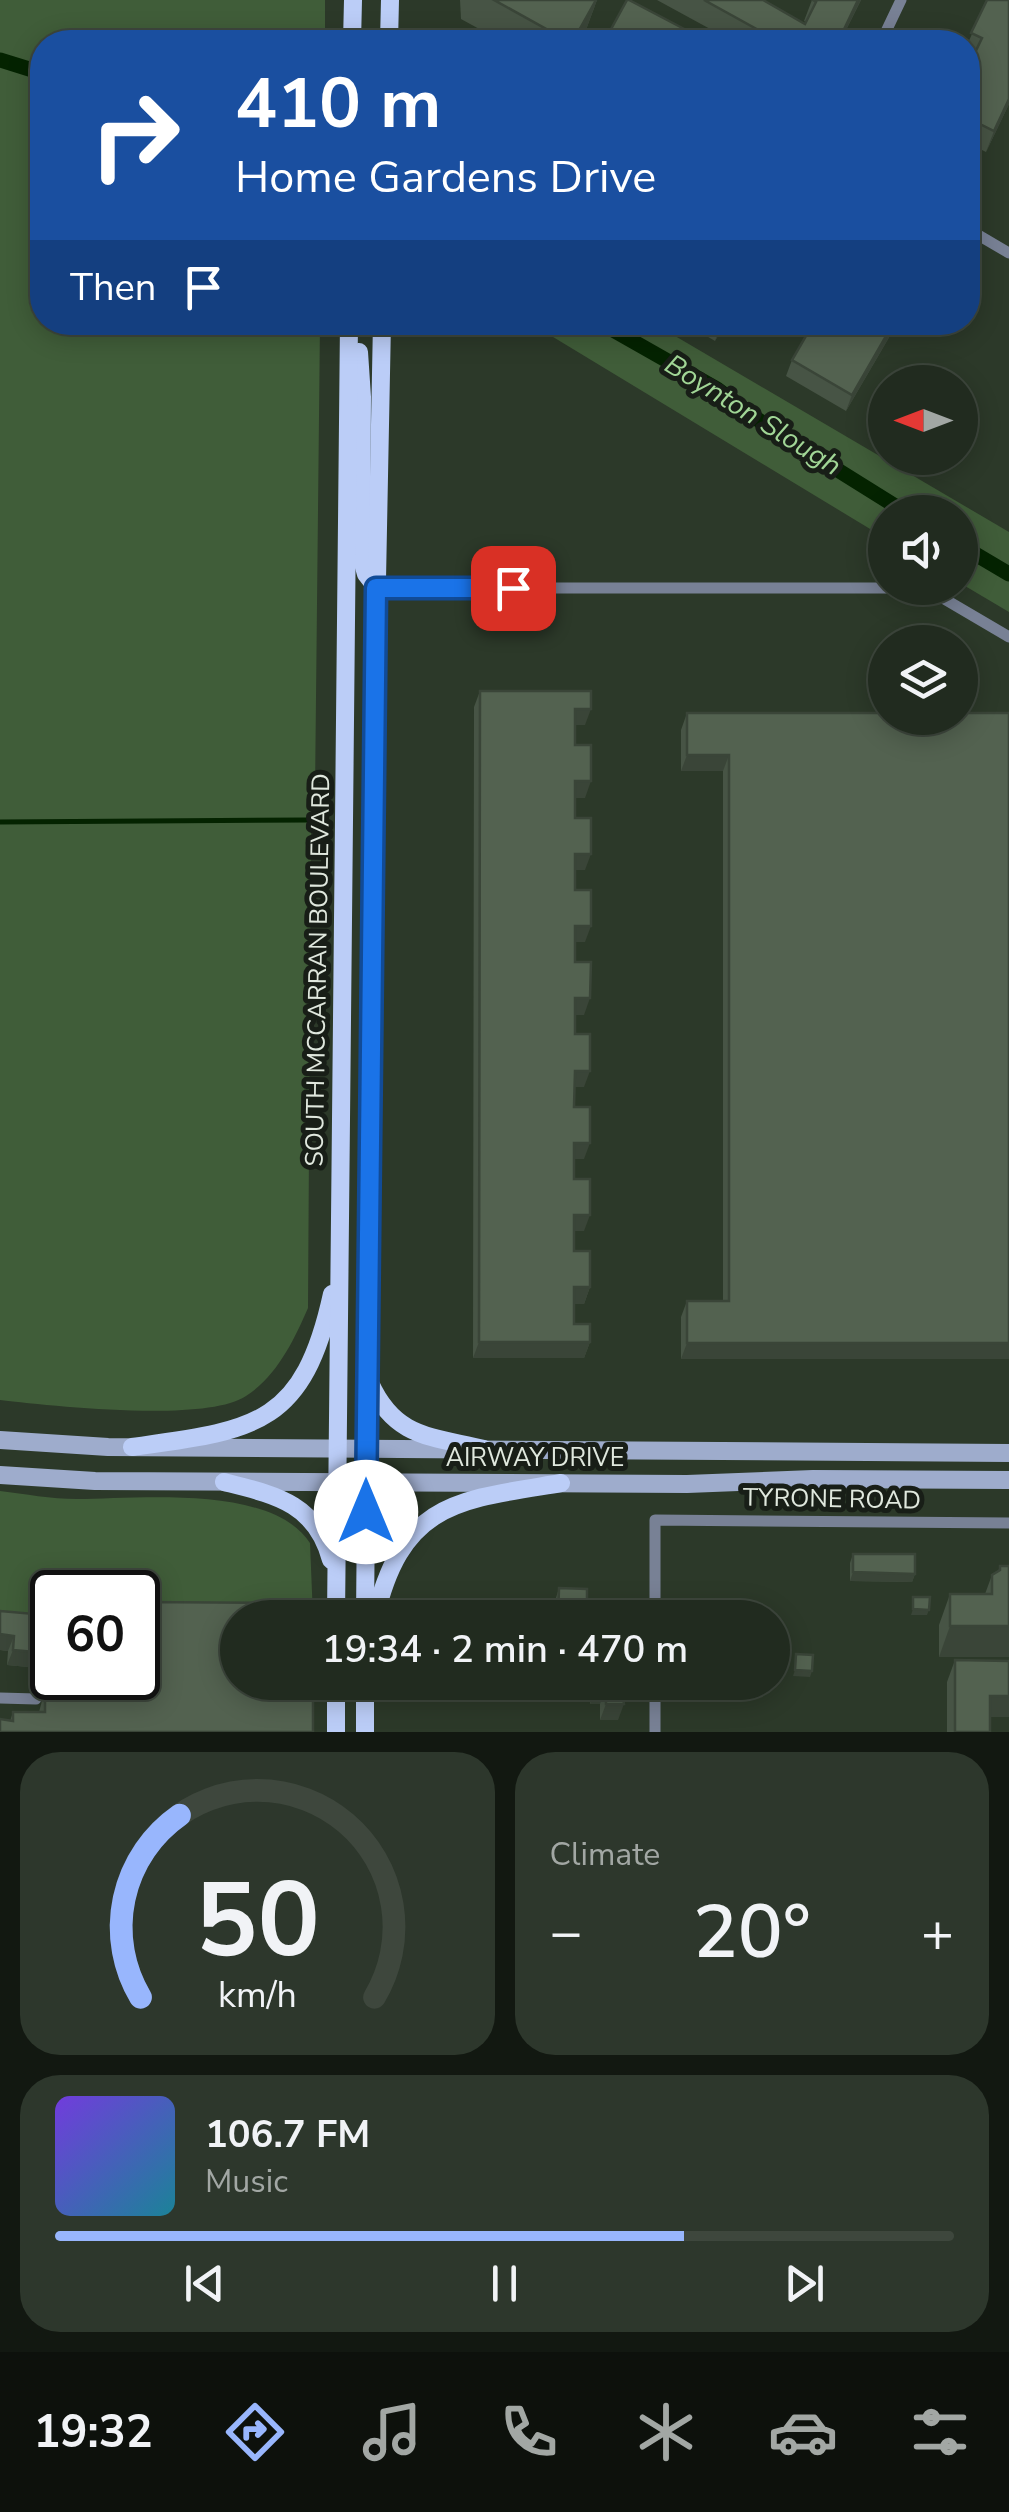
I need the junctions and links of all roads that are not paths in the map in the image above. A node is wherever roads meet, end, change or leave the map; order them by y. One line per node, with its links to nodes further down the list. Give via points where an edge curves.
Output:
1 (352, 0): 4 (main road)
2 (390, 0): 5 (main road)
3 (901, 0): 6 (street)
4 (352, 30)
5 (389, 30)
6 (886, 30)
7 (980, 236): 8 (street)
8 (1009, 253)
9 (351, 335): 14 (main road, SOUTH MCCARRAN BOULEVARD)
10 (353, 335): 12 (main road, via 362,397 361,556)
11 (382, 335): 12 (main road, SOUTH MCCARRAN BOULEVARD)
12 (376, 588): 13 (street, via 912,588); 15 (main road, SOUTH MCCARRAN BOULEVARD)
13 (1009, 637)
14 (339, 1259): 17 (main road, via 310,1368 284,1402 231,1432); 18 (main road, SOUTH MCCARRAN BOULEVARD)
15 (366, 1375): 19 (main road, SOUTH MCCARRAN BOULEVARD); 20 (main road, via 382,1408 400,1424)
16 (0, 1440): 17 (main road, AIRWAY DRIVE)
17 (132, 1447): 18 (main road, AIRWAY DRIVE)
18 (338, 1449): 19 (main road, AIRWAY DRIVE); 25 (main road, SOUTH MCCARRAN BOULEVARD)
19 (366, 1449): 20 (main road, AIRWAY DRIVE); 26 (main road, SOUTH MCCARRAN BOULEVARD)
20 (484, 1449): 21 (main road, AIRWAY DRIVE)
21 (1009, 1453)
22 (0, 1475): 24 (main road, AIRWAY DRIVE)
23 (1009, 1480): 27 (main road, AIRWAY DRIVE)
24 (224, 1482): 25 (main road, AIRWAY DRIVE); 29 (main road, via 272,1496 312,1518)
25 (338, 1482): 26 (main road, AIRWAY DRIVE); 29 (main road, SOUTH MCCARRAN BOULEVARD)
26 (366, 1482): 27 (main road, AIRWAY DRIVE); 31 (main road, SOUTH MCCARRAN BOULEVARD)
27 (561, 1484): 32 (main road, via 466,1500 432,1516 404,1544)
28 (1009, 1523): 33 (street, TYRONE ROAD, via 655,1520)
29 (336, 1580): 30 (main road, SOUTH MCCARRAN BOULEVARD)
30 (336, 1600)
31 (365, 1600)
32 (382, 1600)
33 (655, 1600)
34 (0, 1698): 35 (street)
35 (30, 1699)
36 (336, 1700): 39 (main road)
37 (365, 1700): 40 (main road)
38 (655, 1700): 41 (street)
39 (336, 1732)
40 (365, 1732)
41 (655, 1732)

